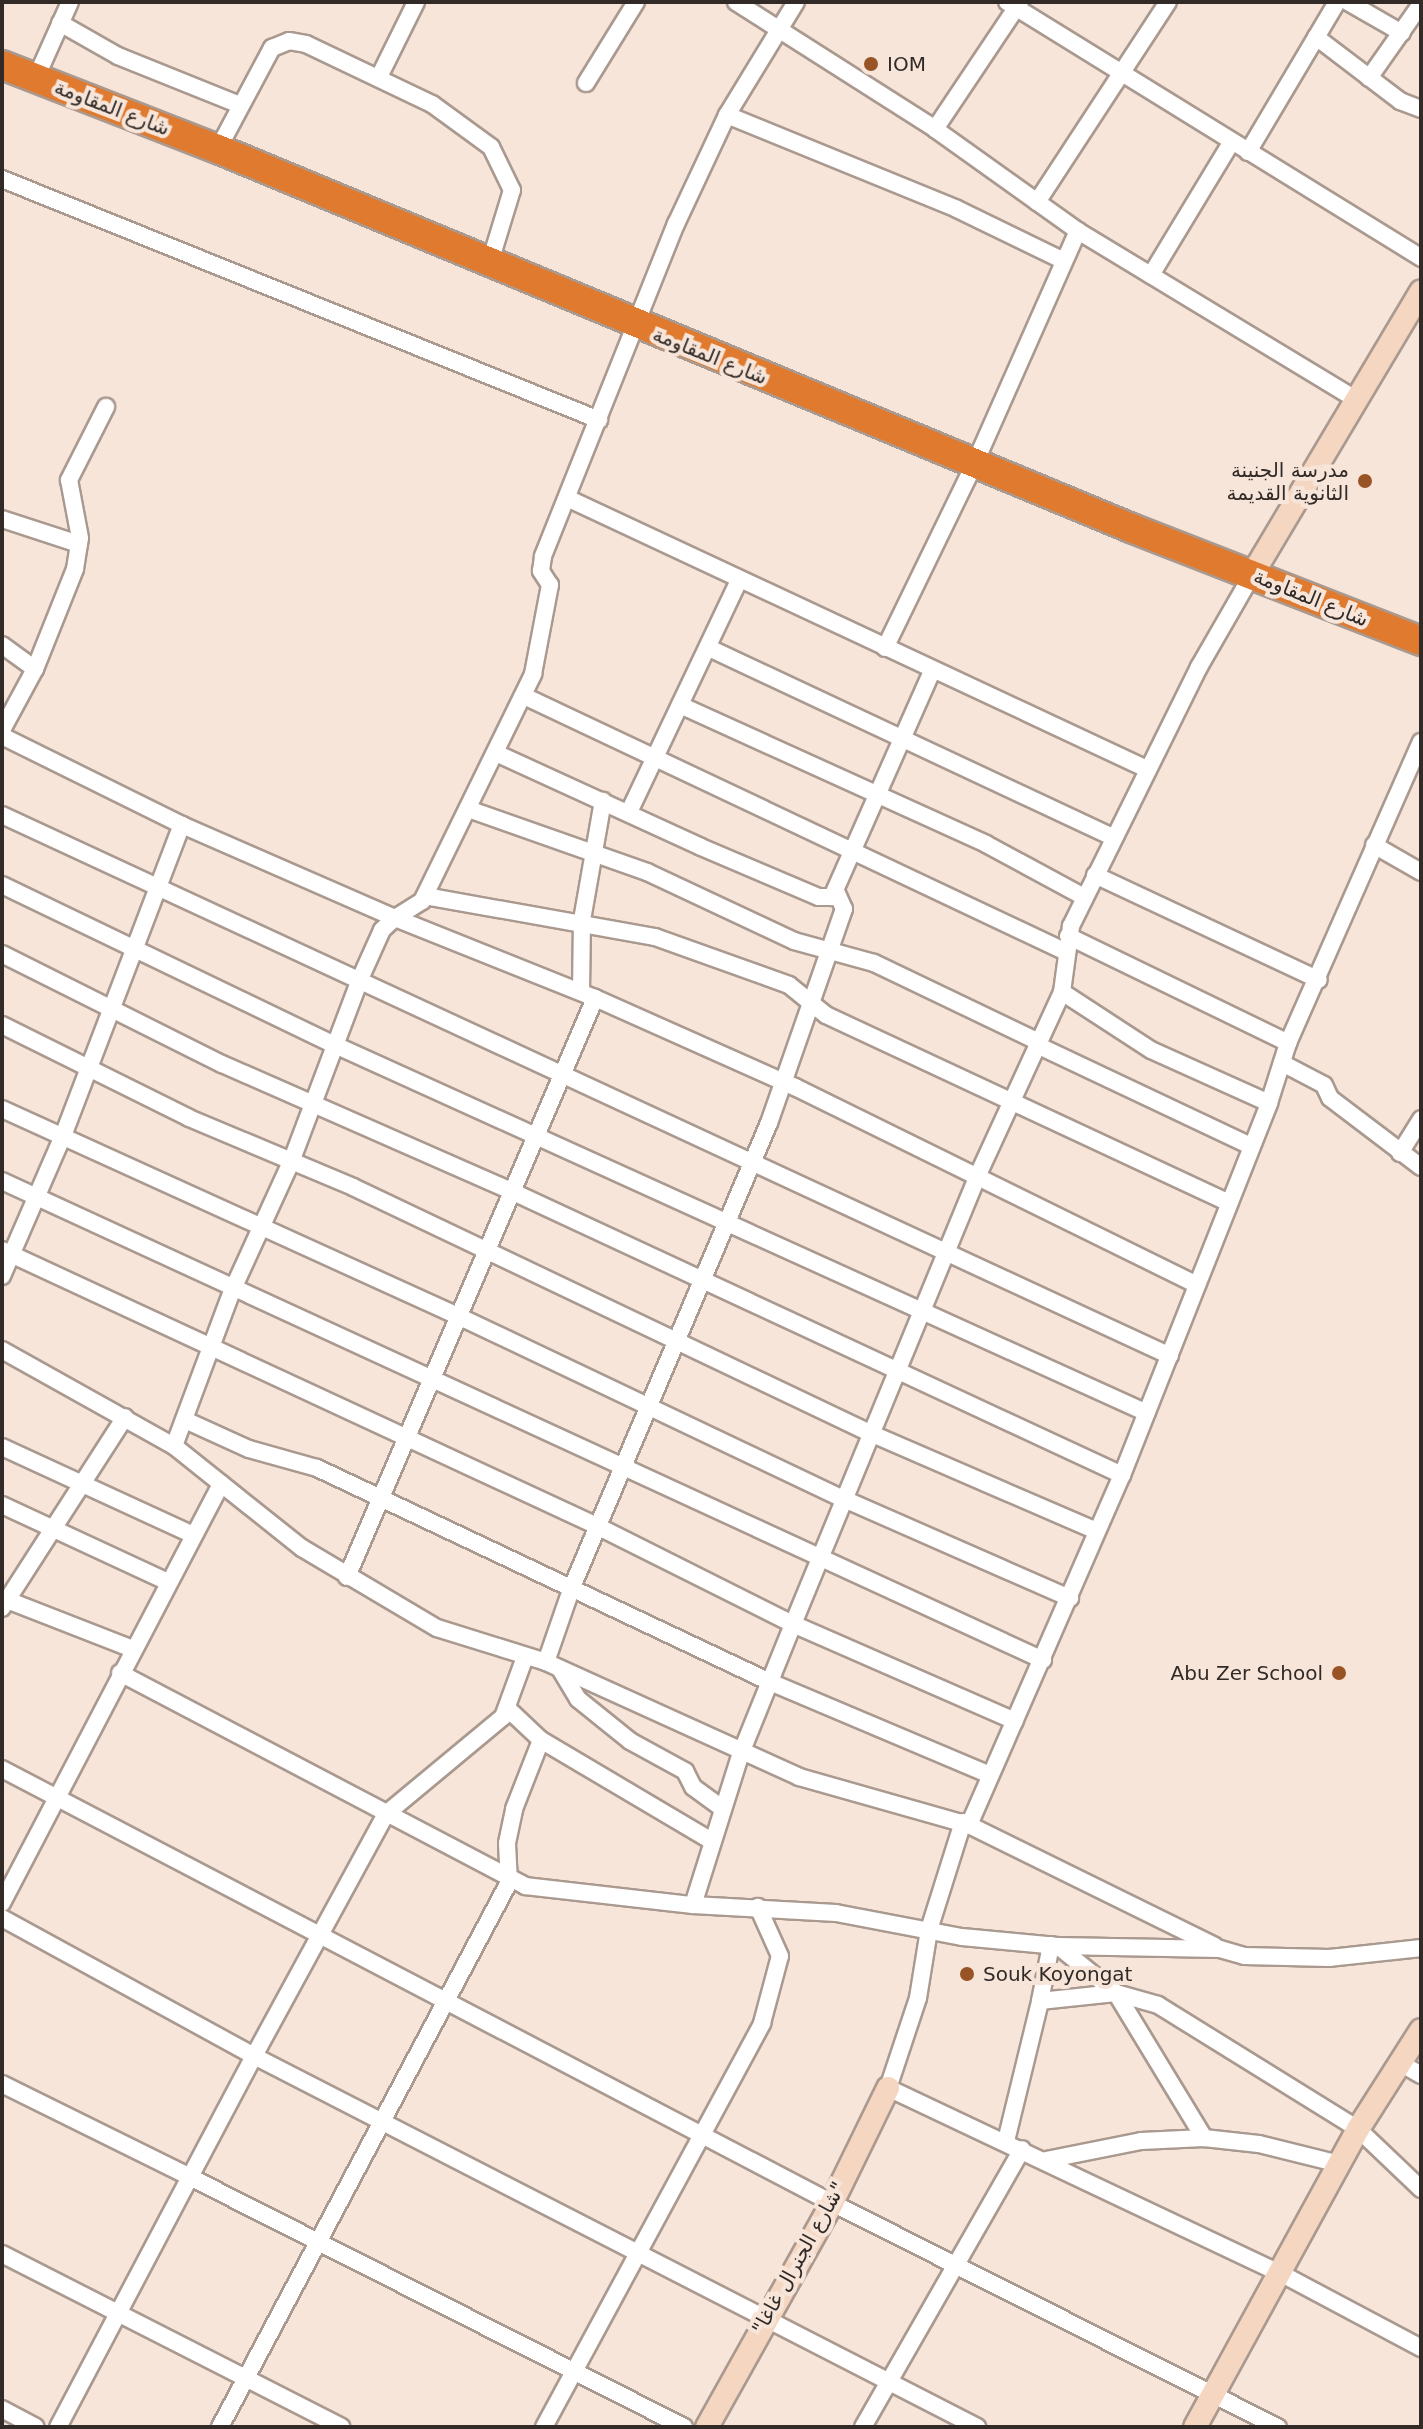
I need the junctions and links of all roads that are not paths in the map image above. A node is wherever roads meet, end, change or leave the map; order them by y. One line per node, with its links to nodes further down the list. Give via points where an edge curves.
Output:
1 (70, 2): 11 (street)
2 (416, 2): 17 (street)
3 (636, 2): 19 (street)
4 (736, 2): 12 (street)
5 (796, 2): 12 (street)
6 (1168, 2): 16 (street)
7 (1337, 2): 14 (street)
8 (1348, 2): 13 (street)
9 (1014, 4): 16 (street); 23 (street)
10 (1421, 4): 13 (street)
11 (60, 23): 15 (street); 20 (street, via 118,56)
12 (779, 30): 22 (street); 23 (street)
13 (1402, 33): 18 (street)
14 (1316, 37): 18 (street); 26 (street)
15 (13, 74): 25 (highway, شارع المقاومة)
16 (1124, 76): 24 (street); 28 (street)
17 (379, 77): 20 (street, via 289,41 272,48); 32 (street, via 477,135 507,171 512,190)
18 (1369, 78): 21 (street)
19 (586, 83)
20 (240, 105): 25 (street)
21 (1421, 109)
22 (727, 115): 31 (street, via 957,209); 35 (street, via 676,224)
23 (935, 129): 28 (street)
24 (1231, 143): 26 (street); 33 (street)
25 (218, 149): 32 (highway, شارع المقاومة)
26 (1248, 152): 30 (street)
27 (2, 179): 38 (street)
28 (1037, 202): 29 (street)
29 (1078, 231): 31 (street); 33 (street)
30 (1421, 258)
31 (1062, 260): 39 (street)
32 (490, 262): 35 (highway, شارع المقاومة)
33 (1151, 275): 36 (street)
34 (1421, 292): 36 (street)
35 (637, 326): 38 (street); 39 (highway, شارع المقاومة)
36 (1354, 398): 43 (street)
37 (106, 407): 42 (street, via 69,480)
38 (599, 420): 40 (street)
39 (975, 463): 43 (highway, شارع المقاومة); 48 (street)
40 (567, 498): 44 (street); 51 (street, via 543,556 541,571 550,585 546,622)
41 (2, 519): 42 (street)
42 (79, 544): 49 (street, via 75,569)
43 (1252, 575): 45 (highway, شارع المقاومة); 58 (street)
44 (739, 580): 47 (street); 48 (street)
45 (1421, 641)
46 (2, 645): 49 (street)
47 (709, 648): 52 (street); 54 (street)
48 (885, 648): 50 (street)
49 (35, 669): 53 (street)
50 (932, 671): 54 (street); 58 (street)
51 (524, 696): 56 (street); 57 (street)
52 (680, 705): 57 (street); 59 (street)
53 (2, 733): 64 (street)
54 (904, 738): 59 (street); 65 (street)
55 (1421, 742): 66 (street)
56 (498, 754): 60 (street); 61 (street)
57 (656, 758): 62 (street); 67 (street)
58 (1147, 769): 65 (street)
59 (881, 794): 67 (street); 75 (street)
60 (603, 801): 62 (street); 68 (street)
61 (471, 810): 68 (street); 74 (street)
62 (629, 812): 73 (street, via 804,891 826,898)
63 (2, 815): 72 (street)
64 (182, 825): 72 (street); 76 (street)
65 (1112, 837): 70 (street)
66 (1374, 845): 69 (street); 83 (street)
67 (855, 852): 73 (street); 78 (street)
68 (591, 854): 77 (street); 80 (street, via 647,872)
69 (1421, 872)
70 (1095, 875): 75 (street); 83 (street)
71 (2, 885): 79 (street)
72 (162, 887): 79 (street); 82 (street)
73 (837, 893): 80 (street, via 844,909)
74 (425, 896): 76 (street); 77 (street)
75 (1084, 897): 78 (street)
76 (395, 918): 82 (street, via 382,930); 85 (street)
77 (582, 920): 85 (street); 86 (street, via 655,937 789,985 804,993)
78 (1067, 944): 84 (street); 89 (street)
79 (136, 949): 87 (street); 91 (street)
80 (828, 953): 86 (street); 90 (street, via 874,963)
81 (2, 954): 87 (street)
82 (360, 979): 91 (street); 94 (street)
83 (1319, 980): 89 (street)
84 (1062, 992): 90 (street); 98 (street, via 1151,1050)
85 (588, 995): 94 (street); 95 (street)
86 (811, 1006): 95 (street); 96 (street)
87 (113, 1007): 93 (street); 97 (street, via 222,1064)
88 (2, 1025): 93 (street)
89 (1288, 1043): 92 (street)
90 (1038, 1044): 96 (street); 103 (street)
91 (335, 1045): 97 (street); 101 (street)
92 (1282, 1063): 98 (street); 104 (street, via 1324,1085 1330,1098)
93 (90, 1066): 102 (street); 105 (street, via 189,1118)
94 (561, 1076): 101 (street); 106 (street)
95 (782, 1082): 106 (street); 108 (street)
96 (1012, 1100): 108 (street); 112 (street)
97 (315, 1102): 105 (street); 110 (street)
98 (1269, 1103): 103 (street)
99 (2, 1109): 102 (street)
100 (1421, 1119): 104 (street)
101 (535, 1131): 110 (street); 113 (street)
102 (63, 1136): 111 (street); 114 (street, via 160,1184)
103 (1251, 1146): 112 (street)
104 (1400, 1153): 107 (street)
105 (291, 1162): 114 (street); 116 (street)
106 (753, 1162): 113 (street); 117 (street)
107 (1421, 1167)
108 (977, 1177): 117 (street); 120 (street)
109 (2, 1181): 111 (street)
110 (511, 1191): 116 (street); 119 (street)
111 (34, 1195): 115 (street); 121 (street)
112 (1229, 1203): 120 (street)
113 (727, 1222): 119 (street); 122 (street)
114 (261, 1225): 121 (street); 123 (street)
115 (6, 1252): 118 (street); 126 (street)
116 (486, 1252): 123 (street); 124 (street)
117 (947, 1254): 122 (street); 127 (street)
118 (2, 1276)
119 (702, 1279): 124 (street); 128 (street)
120 (1197, 1285): 127 (street)
121 (232, 1291): 126 (street); 129 (street, via 331,1330)
122 (921, 1315): 128 (street); 131 (street)
123 (458, 1316): 129 (street); 130 (street)
124 (676, 1340): 130 (street); 134 (street)
125 (2, 1350): 132 (street)
126 (210, 1350): 133 (street); 135 (street)
127 (1170, 1356): 131 (street)
128 (896, 1372): 134 (street); 139 (street)
129 (434, 1380): 135 (street); 138 (street)
130 (649, 1410): 138 (street); 142 (street)
131 (1147, 1413): 139 (street)
132 (125, 1417): 136 (street); 140 (street)
133 (185, 1420): 136 (street); 143 (street, via 249,1449 317,1468)
134 (870, 1433): 142 (street); 147 (street)
135 (406, 1440): 143 (street); 146 (street)
136 (174, 1446): 141 (street)
137 (2, 1447): 140 (street)
138 (625, 1472): 146 (street); 149 (street)
139 (1122, 1475): 147 (street)
140 (83, 1483): 145 (street); 148 (street)
141 (221, 1484): 148 (street); 150 (street)
142 (844, 1499): 149 (street); 153 (street)
143 (382, 1500): 150 (street); 152 (street)
144 (2, 1505): 145 (street)
145 (54, 1526): 151 (street); 154 (street)
146 (597, 1526): 152 (street); 155 (street)
147 (1096, 1531): 153 (street)
148 (193, 1535): 151 (street)
149 (820, 1559): 155 (street); 158 (street)
150 (347, 1577): 157 (street, via 437,1628)
151 (168, 1582): 156 (street)
152 (572, 1587): 159 (street); 161 (street)
153 (1070, 1598): 158 (street)
154 (4, 1602): 156 (street)
155 (793, 1624): 161 (street); 163 (street)
156 (133, 1649): 160 (street)
157 (525, 1657): 159 (street); 162 (street)
158 (1043, 1660): 163 (street)
159 (553, 1666): 165 (street); 169 (street, via 578,1699 630,1741 685,1771 693,1787)
160 (120, 1673): 168 (street); 170 (street)
161 (770, 1682): 165 (street); 167 (street)
162 (508, 1709): 164 (street); 170 (street)
163 (1015, 1721): 167 (street)
164 (541, 1740): 172 (street); 173 (street, via 514,1809 507,1843)
165 (741, 1753): 169 (street); 171 (street, via 837,1790)
166 (2, 1769): 168 (street)
167 (990, 1775): 171 (street)
168 (57, 1799): 174 (street); 179 (street)
169 (722, 1808): 172 (street)
170 (386, 1814): 173 (street); 179 (street)
171 (966, 1824): 178 (street); 182 (street)
172 (712, 1841): 175 (street)
173 (509, 1882): 175 (street); 184 (street)
174 (2, 1903)
175 (693, 1905): 176 (street)
176 (758, 1907): 178 (street, via 869,1917); 193 (street, via 777,1941 775,1987 762,2023)
177 (2, 1918): 187 (street)
178 (929, 1930): 180 (street); 190 (street, via 918,1998)
179 (319, 1933): 184 (street); 187 (street)
180 (1055, 1946): 182 (street); 183 (street); 185 (street)
181 (1421, 1948): 182 (street, via 1329,1958 1244,1956)
182 (1220, 1949)
183 (1116, 1993): 185 (street); 192 (street, via 1158,2005); 194 (street)
184 (446, 1998): 191 (street); 193 (street)
185 (1040, 2001): 195 (street)
186 (1421, 2030): 188 (street)
187 (254, 2056): 191 (street); 198 (street)
188 (1412, 2070): 192 (street)
189 (2, 2084): 198 (street)
190 (888, 2088): 195 (street); 200 (street, "شارع الجنرال غاغا")
191 (382, 2122): 201 (street); 202 (street)
192 (1358, 2129): 197 (street); 199 (street)
193 (701, 2133): 200 (street); 202 (street)
194 (1204, 2138): 196 (street, via 1141,2141); 197 (street, via 1259,2144)
195 (1014, 2145): 196 (street); 204 (street)
196 (1046, 2160): 205 (street)
197 (1339, 2164): 205 (street)
198 (190, 2177): 201 (street); 206 (street)
199 (1421, 2189)
200 (832, 2203): 204 (street); 207 (street, "شارع الجنرال غاغا")
201 (318, 2244): 209 (street); 211 (street)
202 (638, 2250): 207 (street); 209 (street)
203 (2, 2254): 206 (street)
204 (952, 2264): 210 (street); 212 (street)
205 (1280, 2273): 208 (street); 212 (street)
206 (118, 2316): 211 (street); 215 (street)
207 (766, 2318): 210 (street); 220 (street, "شارع الجنرال غاغا")
208 (1421, 2348)
209 (576, 2372): 218 (street); 219 (street)
210 (887, 2381): 221 (street); 222 (street)
211 (246, 2382): 216 (street); 217 (street)
212 (1213, 2395): 223 (street); 224 (street)
213 (2, 2409): 214 (street)
214 (36, 2427)
215 (58, 2427)
216 (220, 2427)
217 (341, 2427)
218 (544, 2427)
219 (684, 2427)
220 (707, 2427)
221 (863, 2427)
222 (977, 2427)
223 (1195, 2427)
224 (1278, 2427)

